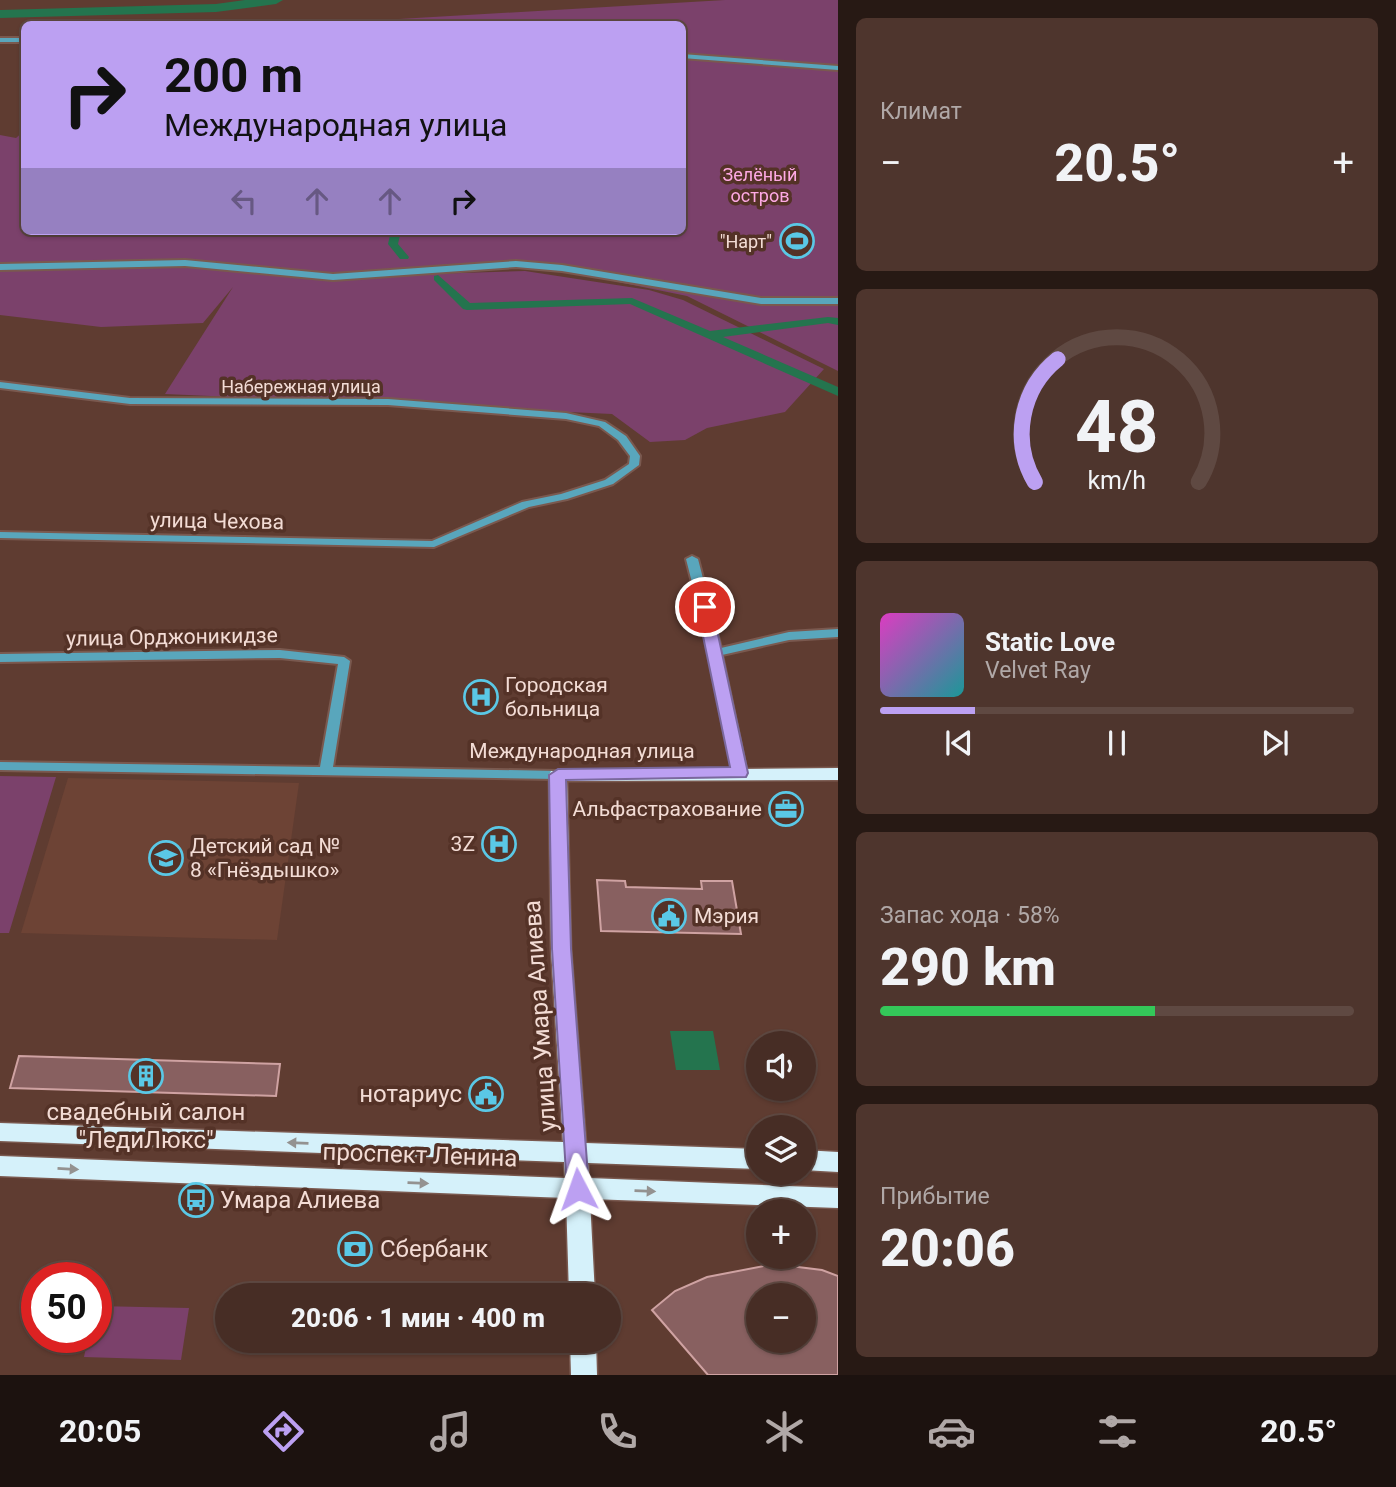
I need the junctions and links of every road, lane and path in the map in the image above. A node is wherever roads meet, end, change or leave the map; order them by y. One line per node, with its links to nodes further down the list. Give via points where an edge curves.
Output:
1 (0, 40): 2 (street)
2 (21, 40)
3 (686, 56): 4 (street)
4 (838, 68)
5 (0, 267): 6 (street, via 185,263 333,277 516,264 761,301)
6 (838, 301)
7 (0, 385): 8 (street, Набережная улица, via 130,401 388,402 566,416)
8 (602, 424): 10 (street, via 622,438 635,456 634,465 609,482 526,504)
9 (0, 535): 10 (street, улица Чехова)
10 (434, 544)
11 (692, 559): 13 (street)
12 (838, 633): 13 (street, via 789,636)
13 (716, 653): 17 (street)
14 (0, 658): 16 (street, улица Орджоникидзе, via 280,654 344,661)
15 (0, 766): 16 (street, Международная улица)
16 (326, 772): 19 (street, Международная улица)
17 (740, 773): 18 (main road, Международная улица); 19 (main road, Международная улица)
18 (838, 774)
19 (558, 775): 21 (main road, улица Умара Алиева, via 561,949)
20 (0, 1132): 21 (main road, проспект Ленина, one-way to 20)
21 (576, 1152): 22 (main road, проспект Ленина); 26 (main road, улица Умара Алиева)
22 (746, 1159)
23 (816, 1161): 24 (main road)
24 (838, 1162)
25 (0, 1166): 26 (main road, проспект Ленина, one-way to 26)
26 (578, 1189): 27 (main road, проспект Ленина, one-way to 27); 28 (main road, улица Умара Алиева)
27 (838, 1198)
28 (582, 1283)
29 (583, 1353): 30 (main road)
30 (584, 1375)

